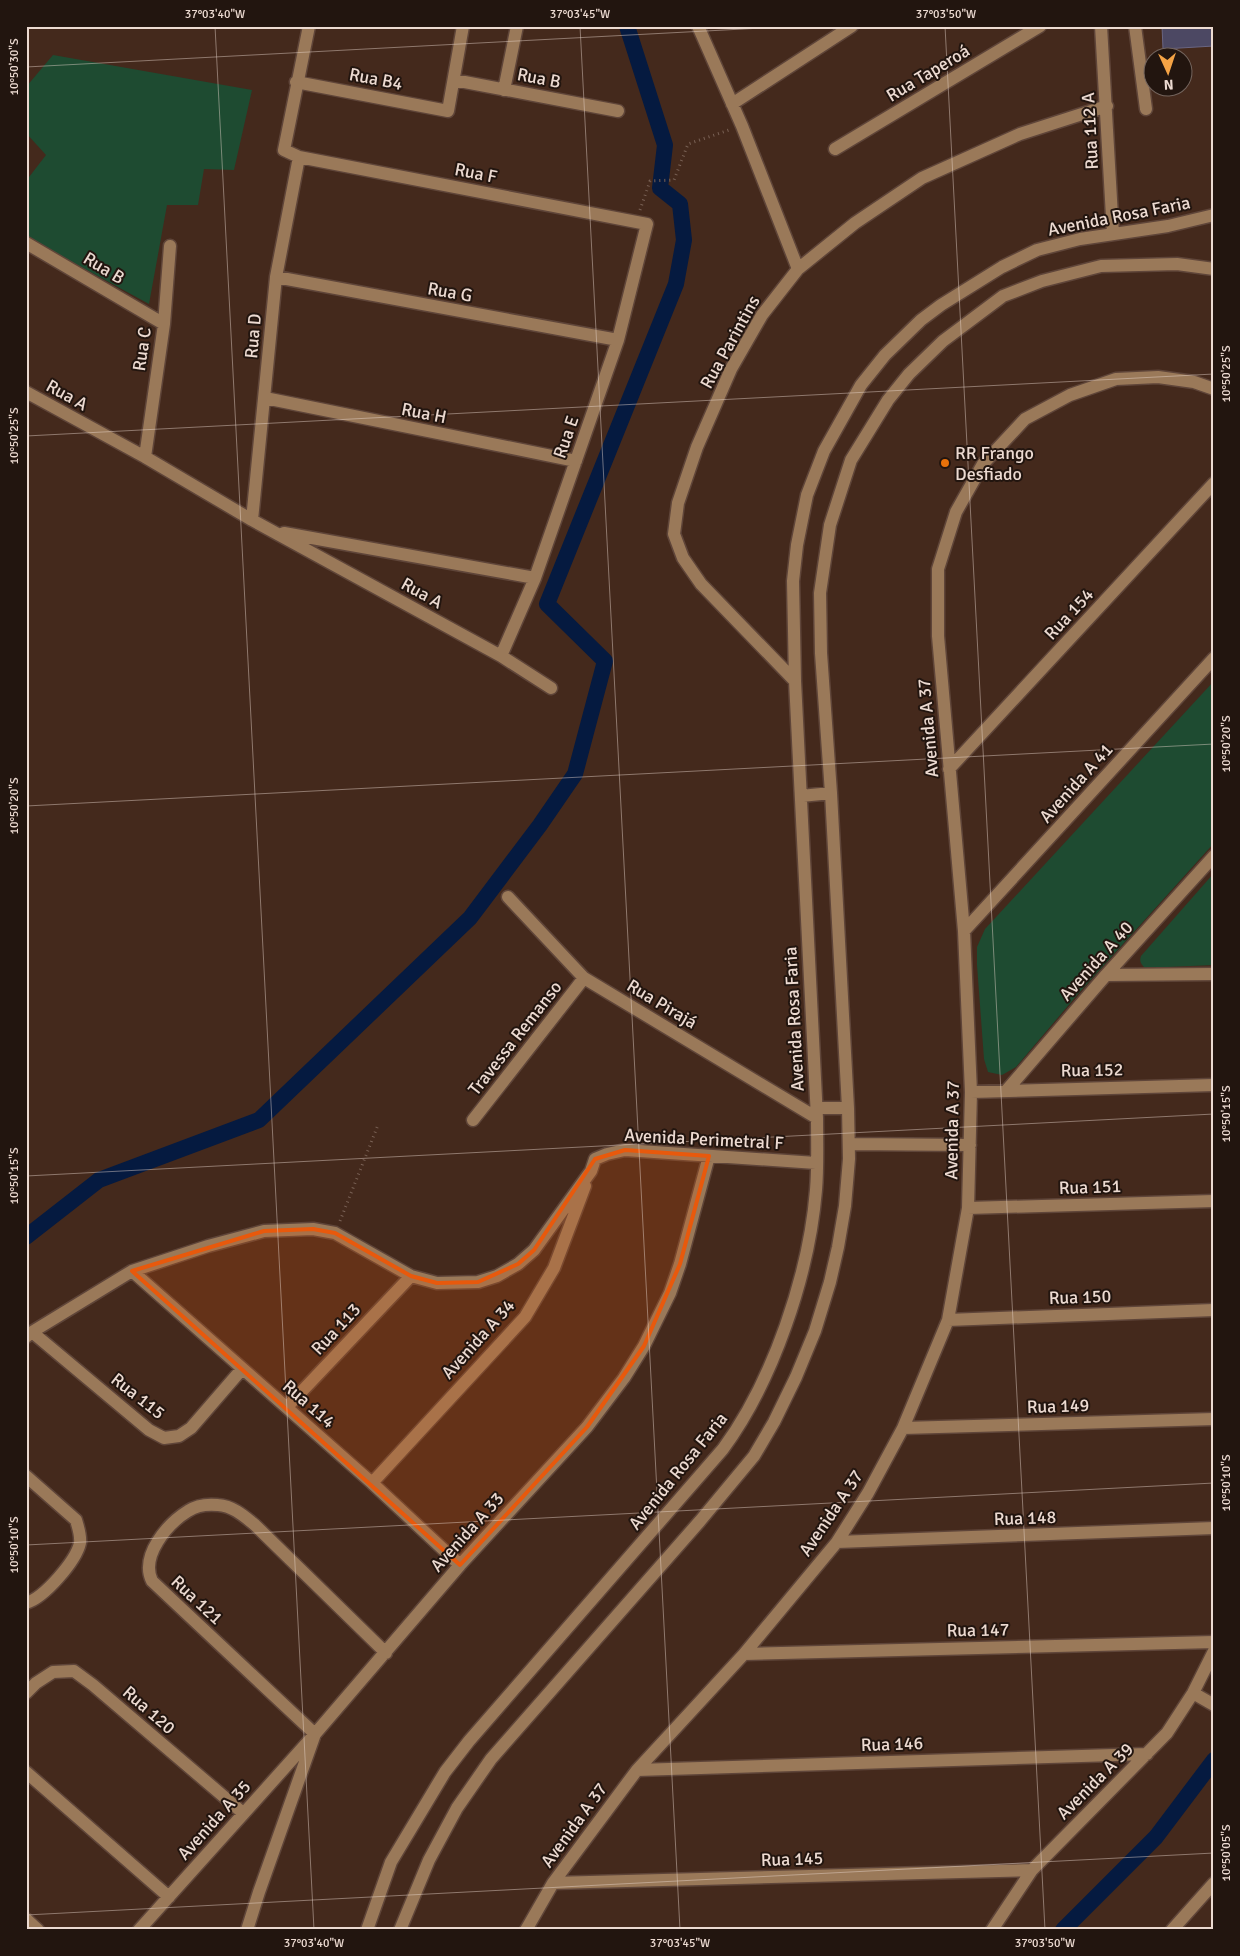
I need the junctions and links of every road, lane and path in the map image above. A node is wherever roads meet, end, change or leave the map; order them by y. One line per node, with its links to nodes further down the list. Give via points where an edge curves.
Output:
1 (309, 26): 10 (street)
2 (463, 26): 9 (street)
3 (517, 26): 11 (street)
4 (698, 26): 12 (street)
5 (852, 26): 12 (street)
6 (1040, 26): 17 (street, Rua Taperoá)
7 (1101, 26): 13 (street, Rua 112 A)
8 (1136, 26): 14 (street)
9 (454, 80): 10 (street, Rua B4, via 448,111); 11 (street, Rua B)
10 (296, 82): 18 (street, via 284,150)
11 (504, 90): 15 (street, Rua B)
12 (732, 104): 16 (street)
13 (1107, 106): 21 (street, Rua 112 A); 24 (street, Rua Parintins, via 1020,134 922,178 855,223)
14 (1146, 109)
15 (618, 111)
16 (742, 126): 20 (path, via 688,144 674,180 650,181); 24 (street)
17 (835, 149)
18 (298, 157): 20 (street, Rua F); 26 (street, Rua D)
19 (1214, 215): 21 (street, Avenida Rosa Faria)
20 (642, 223): 28 (street, Rua E)
21 (1113, 234): 40 (street, Avenida Rosa Faria, via 1038,250 1002,266 921,320 885,355 861,385 824,451 807,495 792,582)
22 (26, 243): 27 (street, Rua B)
23 (170, 246): 27 (street, Rua C)
24 (798, 269): 40 (street, Rua Parintins, via 762,314 731,369 696,447 678,503 674,534 683,558 701,584)
25 (1214, 269): 43 (street, via 1177,264 1101,266 1042,281 1003,296 943,341 888,400 851,460 830,525 824,556 820,593 821,653)
26 (276, 278): 28 (street, Rua G); 31 (street, Rua D)
27 (164, 324): 32 (street, Rua C)
28 (618, 340): 33 (street, Rua E)
29 (1214, 389): 42 (street, Avenida A 37, via 1158,376 1116,379 1070,395 1025,419 983,464 956,512 938,569 938,636)
30 (26, 392): 32 (street, Rua A)
31 (265, 398): 33 (street, Rua H); 35 (street, Rua D)
32 (145, 457): 35 (street, Rua A)
33 (576, 461): 37 (street, Rua E)
34 (1214, 483): 42 (street, Rua 154)
35 (252, 520): 36 (street, Rua A)
36 (274, 531): 37 (street, Rua A); 38 (street, Rua A)
37 (535, 578): 38 (street, Rua E)
38 (501, 656): 41 (street, Rua A)
39 (1214, 658): 47 (street, Avenida A 41)
40 (795, 681): 44 (street, Avenida Rosa Faria)
41 (551, 688)
42 (949, 769): 47 (street, Avenida A 37)
43 (831, 794): 44 (street); 54 (street)
44 (801, 796): 55 (street, Avenida Rosa Faria)
45 (1214, 856): 49 (street, Avenida A 40)
46 (508, 897): 50 (street, Rua Pirajá)
47 (964, 931): 53 (street, Avenida A 37)
48 (1214, 974): 49 (street)
49 (1106, 976): 52 (street, Avenida A 40)
50 (584, 978): 55 (street, Rua Pirajá); 56 (street, Travessa Remanso)
51 (1214, 1085): 52 (street, Rua 152)
52 (1007, 1090): 53 (street, Rua 152)
53 (971, 1092): 59 (street, Avenida A 37)
54 (848, 1108): 55 (street); 58 (street)
55 (816, 1113): 61 (street, Avenida Rosa Faria)
56 (473, 1120)
57 (378, 1125): 65 (path)
58 (849, 1144): 59 (street); 102 (street, via 845,1206 830,1282 815,1331 774,1422 754,1456 700,1521 481,1772 428,1860)
59 (970, 1145): 64 (street, Avenida A 37)
60 (709, 1156): 61 (street, Avenida Perimetral F); 62 (street, Avenida Perimetral F, via 625,1150 596,1159); 79 (street, Avenida A 33, via 680,1264 670,1293 644,1346 587,1427)
61 (816, 1163): 101 (street, Avenida Rosa Faria, via 816,1190 799,1278 783,1334 753,1402 723,1449 469,1740 445,1772 391,1862)
62 (591, 1171): 67 (street, Avenida Perimetral F, via 534,1250 518,1264 478,1282 437,1282); 76 (street, Avenida A 34, via 554,1268 525,1316)
63 (1214, 1201): 64 (street, Rua 151)
64 (968, 1208): 69 (street, Avenida A 37)
65 (335, 1233): 66 (street, Avenida Perimetral F, via 313,1229 264,1231); 67 (street, Avenida Perimetral F)
66 (132, 1271): 70 (street, Avenida Perimetral F); 71 (street, Rua 114)
67 (411, 1276): 72 (street, Rua 113)
68 (1214, 1310): 69 (street, Rua 150)
69 (948, 1320): 74 (street, Avenida A 37)
70 (29, 1335): 71 (street, Rua 115, via 149,1430 164,1438 179,1436 192,1428)
71 (242, 1369): 72 (street, Rua 114)
72 (287, 1407): 76 (street, Rua 114)
73 (1214, 1419): 74 (street, Rua 149)
74 (904, 1428): 78 (street, Avenida A 37)
75 (26, 1476): 80 (street, via 76,1520 80,1543 74,1557 46,1592)
76 (372, 1483): 79 (street, Rua 114)
77 (1214, 1528): 78 (street, Rua 148)
78 (837, 1542): 84 (street, Avenida A 37)
79 (460, 1565): 83 (street, Avenida A 33)
80 (26, 1603)
81 (1214, 1642): 84 (street, Rua 147)
82 (1214, 1651): 86 (street, Avenida A 39)
83 (386, 1653): 88 (street, Avenida A 33); 88 (street, Rua 121, via 239,1512 228,1506 198,1507 188,1511 169,1528 150,1556 148,1570 152,1582)
84 (744, 1654): 90 (street, Avenida A 37)
85 (26, 1693): 92 (street, Rua 120, via 53,1672 74,1671)
86 (1193, 1693): 87 (street); 89 (street, Avenida A 39, via 1167,1733)
87 (1214, 1705)
88 (315, 1734): 92 (street, Avenida A 35); 100 (street, Avenida A 33)
89 (1147, 1754): 90 (street, Rua 146); 93 (street, Avenida A 39)
90 (637, 1770): 94 (street, Avenida A 37)
91 (26, 1772): 96 (street)
92 (243, 1813): 96 (street, Avenida A 35)
93 (1032, 1870): 94 (street, Rua 145); 104 (street, Avenida A 39)
94 (553, 1883): 103 (street, Avenida A 37)
95 (1214, 1883): 105 (street)
96 (169, 1897): 99 (street, Avenida A 35)
97 (26, 1919): 98 (street)
98 (38, 1930)
99 (139, 1930)
100 (247, 1930)
101 (367, 1930)
102 (400, 1930)
103 (526, 1930)
104 (992, 1930)
105 (1172, 1930)

